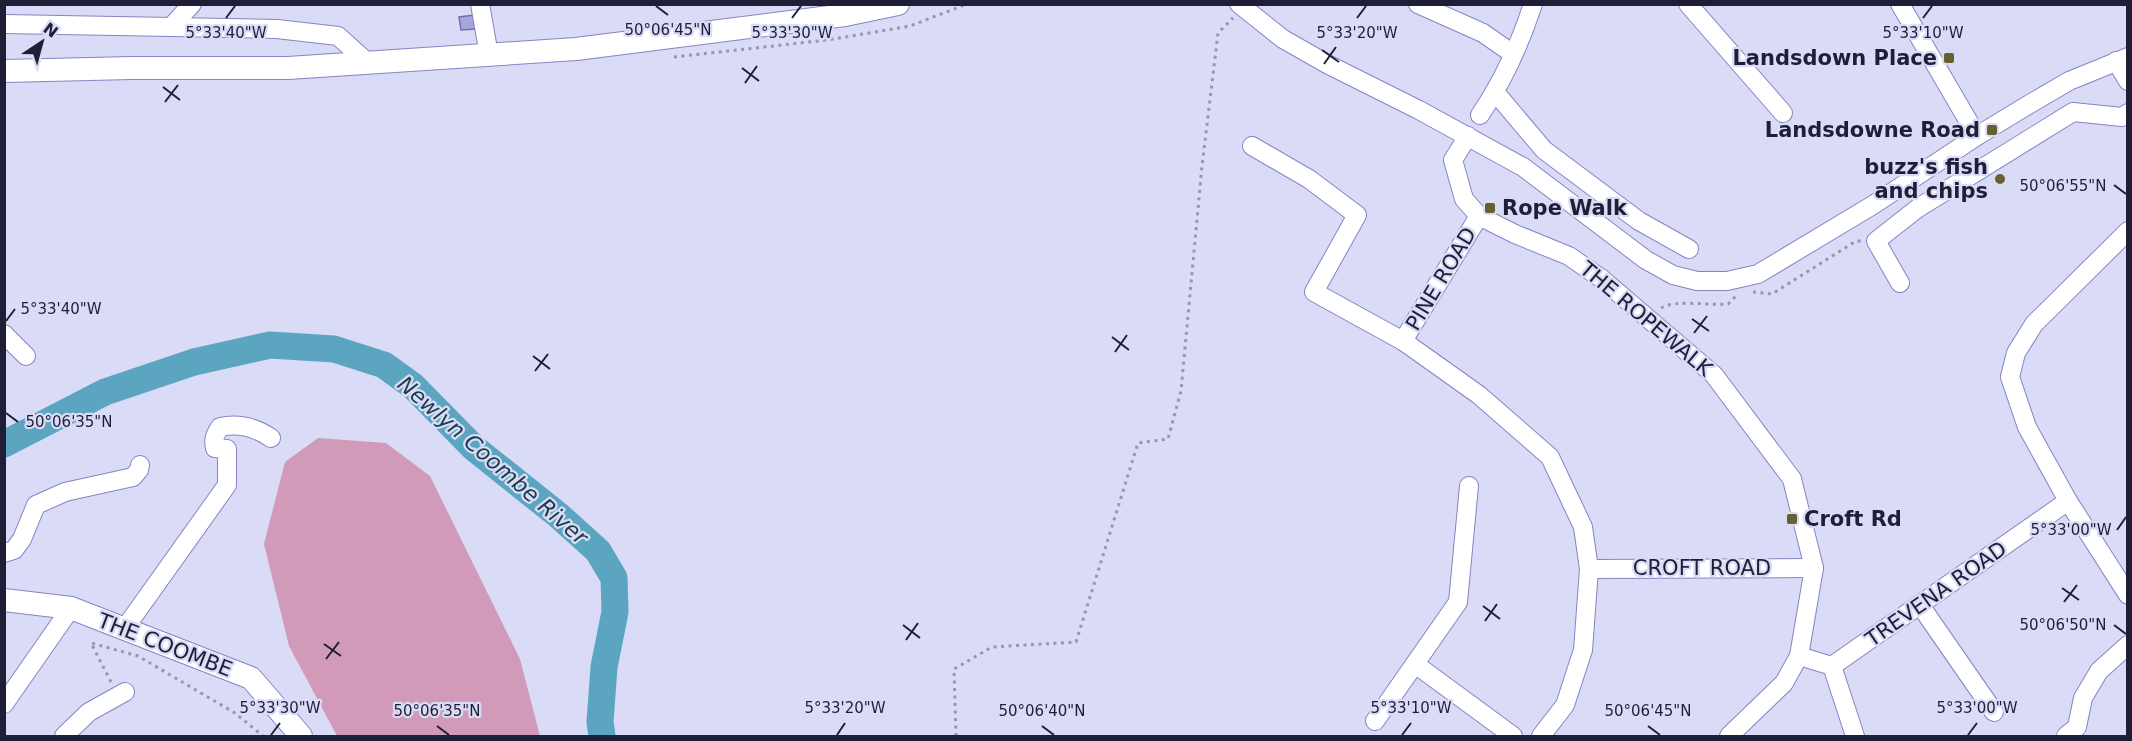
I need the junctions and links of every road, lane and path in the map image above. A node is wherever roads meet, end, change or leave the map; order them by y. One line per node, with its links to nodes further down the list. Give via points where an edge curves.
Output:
1 (192, 4): 10 (street)
2 (480, 4): 12 (street)
3 (898, 4): 12 (main road, via 845,15 576,49)
4 (1418, 4): 11 (street, via 1483,33)
5 (1533, 4): 11 (street)
6 (1688, 4): 18 (street)
7 (1899, 4): 22 (street)
8 (1241, 6): 21 (street, via 1283,39); 57 (path, via 1218,33 1181,391 1168,439 1138,443 1076,642 992,647 954,669)
9 (4, 24): 10 (street)
10 (171, 27): 14 (street, via 277,29 338,36)
11 (1513, 54): 17 (street)
12 (489, 55): 14 (main road)
13 (2122, 59): 16 (street); 22 (street, via 2069,81)
14 (369, 63): 15 (main road, via 288,68)
15 (4, 70)
16 (2127, 81)
17 (1495, 92): 20 (street); 27 (street, via 1544,150 1639,221)
18 (1783, 113)
19 (2127, 113): 26 (street, via 2122,117 2073,112 1918,208)
20 (1480, 115)
21 (1468, 136): 24 (street, THE ROPEWALK, via 1452,160 1464,199); 29 (street, via 1523,167 1646,260 1673,275)
22 (1977, 136): 29 (street)
23 (1252, 146): 32 (street, via 1309,179 1357,214 1314,292)
24 (1479, 216): 30 (street, THE ROPEWALK, via 1569,255); 32 (street, PINE ROAD)
25 (2127, 231): 37 (street, via 2034,324 2016,353 2010,377 2027,427)
26 (1876, 241): 28 (street); 29 (path, via 1856,241 1772,294 1757,294)
27 (1689, 249)
28 (1900, 283)
29 (1742, 285): 30 (path, via 1728,304 1666,305)
30 (1646, 316): 39 (street, THE ROPEWALK, via 1714,375 1792,479)
31 (4, 334): 33 (street)
32 (1404, 341): 40 (street, via 1479,395 1550,457 1583,526)
33 (26, 356)
34 (271, 438): 45 (street, via 258,429 233,424 220,427 214,443 215,448 227,450 227,485)
35 (140, 465): 38 (street, via 133,477 65,492 36,505 22,539 14,550)
36 (1468, 486): 48 (street, via 1458,602)
37 (2068, 501): 41 (street); 43 (street, TREVENA ROAD)
38 (4, 553)
39 (1814, 568): 40 (street, CROFT ROAD); 47 (street, THE ROPEWALK)
40 (1589, 569): 59 (street, via 1583,650 1565,705)
41 (2127, 595)
42 (4, 600): 44 (main road, THE COOMBE)
43 (1920, 605): 49 (street, TREVENA ROAD); 52 (street)
44 (71, 608): 45 (main road, THE COOMBE); 51 (street)
45 (125, 628): 56 (main road, THE COOMBE, via 250,678)
46 (2127, 645): 62 (street, via 2099,670 2083,698 2077,727)
47 (1799, 656): 49 (street); 60 (street, THE ROPEWALK, via 1784,683)
48 (1415, 664): 53 (street); 58 (street)
49 (1833, 666): 61 (street)
50 (118, 687): 54 (street); 55 (path, via 91,643 138,656 235,713)
51 (4, 704)
52 (1994, 712)
53 (1375, 721)
54 (64, 736)
55 (263, 736)
56 (301, 736)
57 (956, 736)
58 (1514, 736)
59 (1541, 736)
60 (1729, 736)
61 (1856, 736)
62 (2066, 736)

